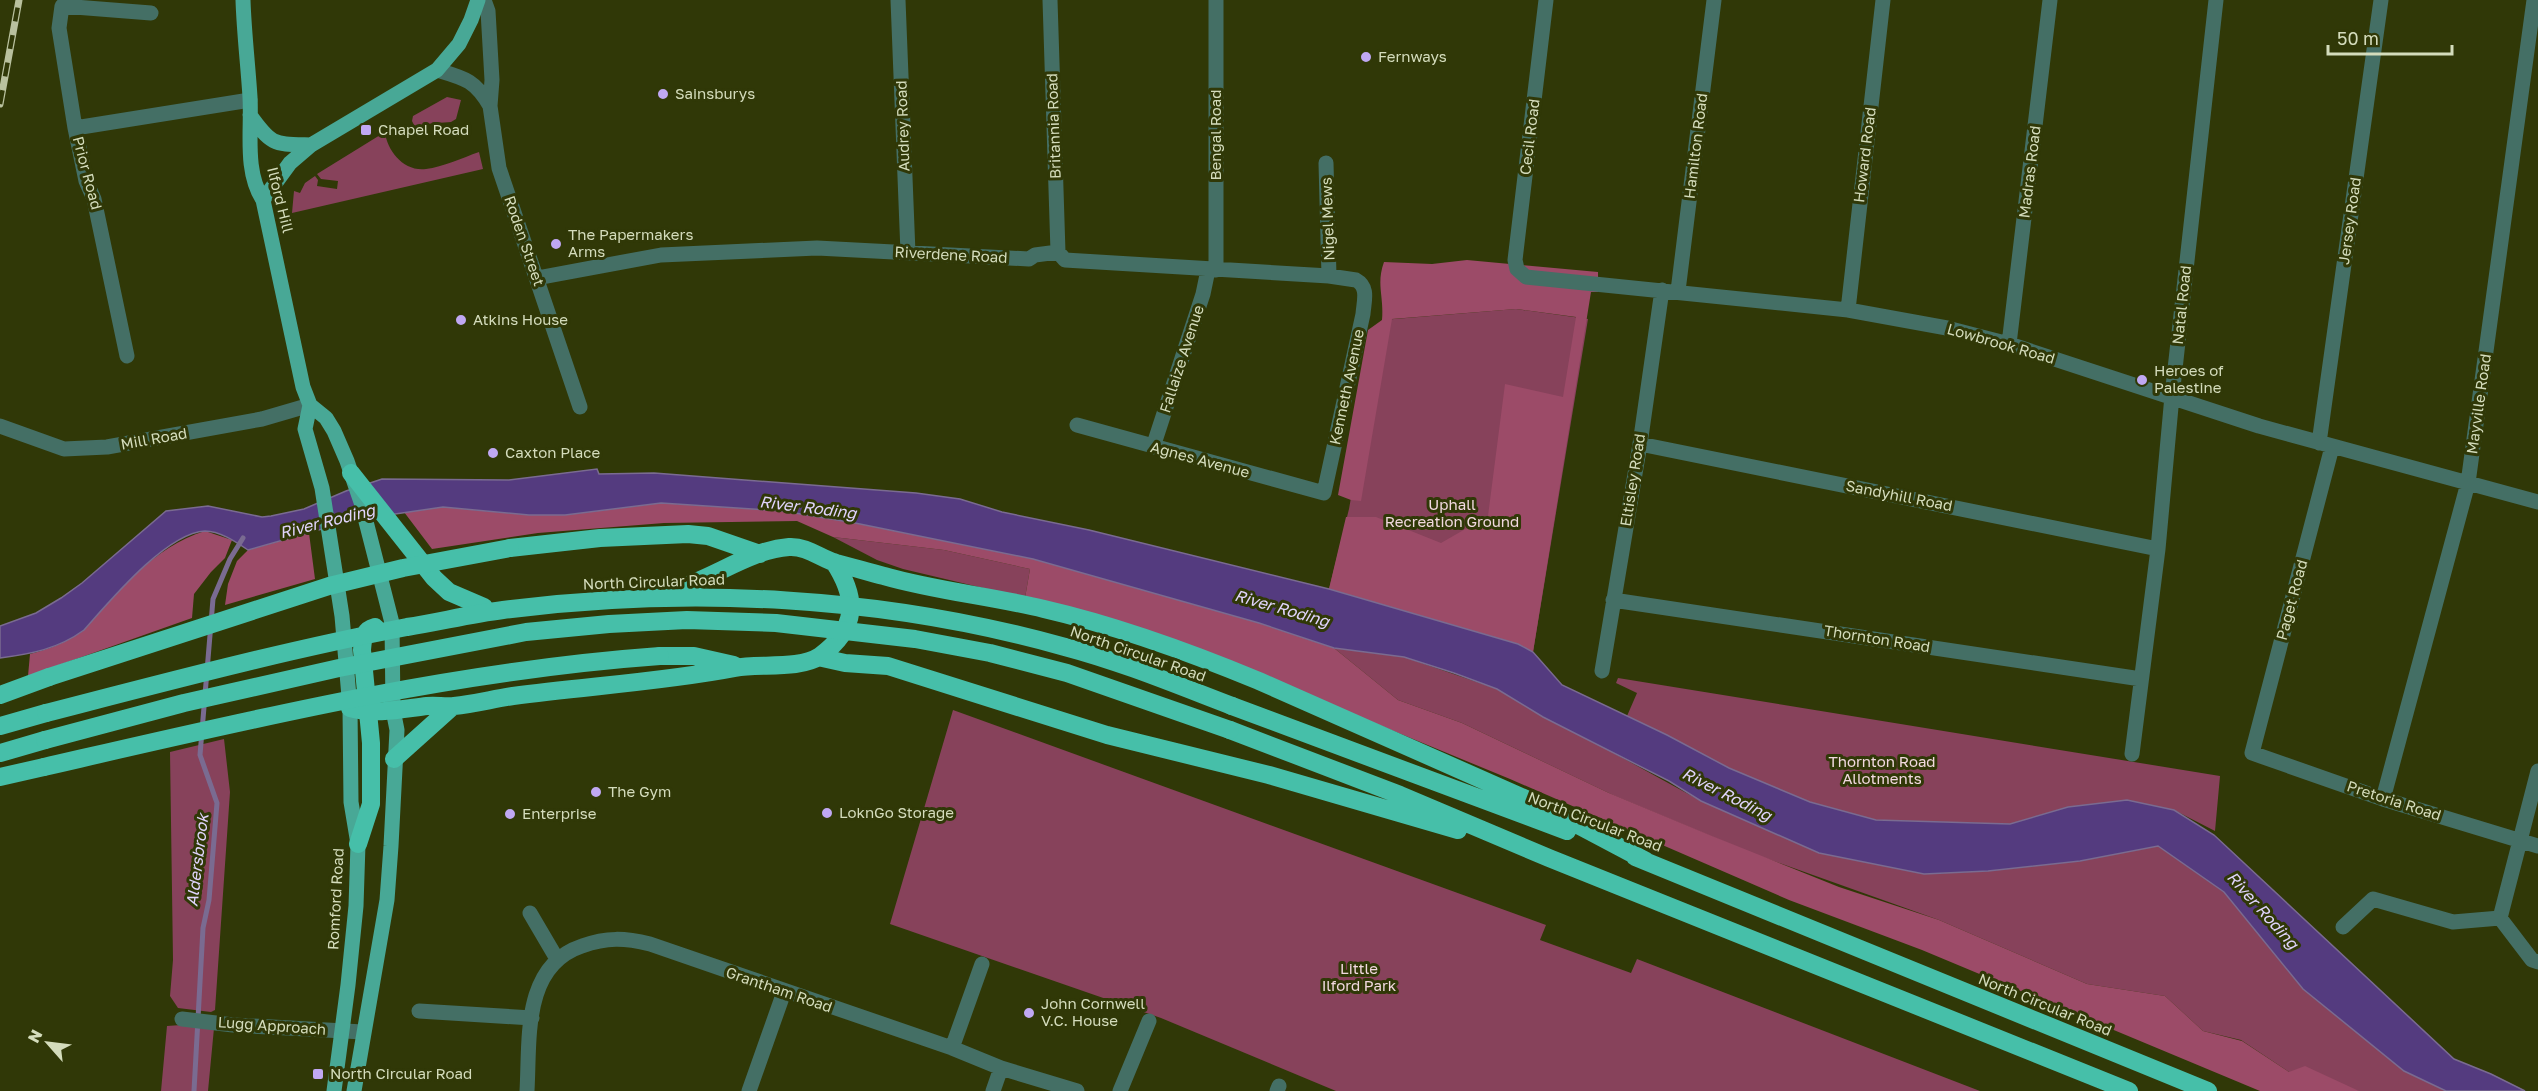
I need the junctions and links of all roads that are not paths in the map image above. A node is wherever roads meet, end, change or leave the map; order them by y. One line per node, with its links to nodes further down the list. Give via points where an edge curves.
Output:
1 (243, 0): 17 (main road, Ilford Hill)
2 (478, 0): 15 (main road, via 459,44)
3 (484, 0): 16 (street, Roden Street, via 491,57)
4 (898, 0): 23 (street, Audrey Road)
5 (1050, 0): 22 (street, Britannia Road)
6 (1216, 0): 24 (street, Bengal Road)
7 (1546, 0): 25 (street, Cecil Road, via 1515,260)
8 (1714, 0): 29 (street, Hamilton Road)
9 (1883, 0): 30 (street, Howard Road)
10 (2050, 0): 31 (street, Madras Road)
11 (2216, 0): 33 (street, Natal Road)
12 (2381, 0): 39 (street, Jersey Road)
13 (2534, 0): 42 (street, Mayville Road)
14 (152, 13): 18 (street, via 62,6 59,28)
15 (437, 70): 16 (street, Roden Street, via 470,81); 19 (main road)
16 (490, 106): 27 (street, Roden Street, via 499,168)
17 (250, 107): 18 (street, Prior Road); 19 (main road, via 264,135 272,141); 21 (main road, Ilford Hill, via 254,180)
18 (75, 128): 32 (street, Prior Road)
19 (311, 145): 21 (main road, via 290,163)
20 (1326, 163): 26 (street, Nigel Mews)
21 (263, 200): 34 (main road, Ilford Hill, via 282,298)
22 (1058, 252): 23 (street, Riverdene Road, via 1029,259); 24 (street, via 1065,260)
23 (908, 253): 27 (street, Riverdene Road, via 817,248 661,255)
24 (1212, 270): 26 (street); 40 (street, Fallaize Avenue)
25 (1520, 272): 28 (street, Lowbrook Road, via 1526,277)
26 (1329, 276): 43 (street, Kenneth Avenue, via 1360,281 1365,290)
27 (537, 278): 35 (street, Roden Street)
28 (1662, 290): 29 (street, Lowbrook Road); 38 (street, Eltisley Road)
29 (1678, 291): 30 (street, Lowbrook Road)
30 (1848, 310): 31 (street, Lowbrook Road, via 1947,328)
31 (2009, 345): 33 (street, Lowbrook Road)
32 (127, 356)
33 (2172, 396): 39 (street, Lowbrook Road); 45 (street, Natal Road)
34 (310, 405): 37 (street, Mill Road, via 262,419 107,447 64,448); 41 (main road, Ilford Hill, via 334,430); 57 (main road, Ilford Hill, via 305,429 322,488)
35 (580, 407)
36 (1077, 425): 40 (street, Agnes Avenue)
37 (0, 426)
38 (1640, 444): 45 (street, Sandyhill Road); 48 (street, Eltisley Road)
39 (2325, 445): 42 (street, Lowbrook Road); 61 (street, Paget Road)
40 (1153, 447): 43 (street, Agnes Avenue)
41 (351, 473): 49 (highway, via 426,570 450,592); 50 (main road, Ilford Hill)
42 (2468, 483): 44 (street, Lowbrook Road); 66 (street, Mayville Road)
43 (1324, 494)
44 (2538, 502)
45 (2158, 549): 54 (street, Natal Road)
46 (760, 554): 47 (highway, via 791,547 812,551); 49 (highway, via 666,592); 55 (highway, bridge, via 708,536 600,538 510,548 329,586)
47 (834, 562): 51 (highway, via 852,601 849,621 838,640); 71 (highway, via 893,578 1044,608 1214,662 1544,807)
48 (1613, 600): 53 (street, Eltisley Road); 54 (street, Thornton Road)
49 (484, 607): 50 (highway)
50 (392, 623): 57 (highway, via 368,629 363,638); 58 (main road, Ilford Hill)
51 (818, 657): 52 (highway, via 810,661); 70 (highway, via 888,666 1107,735 1269,775)
52 (741, 666): 56 (highway); 65 (highway, bridge, via 694,656 580,662 286,711)
53 (1602, 671)
54 (2141, 679): 62 (street, Natal Road)
55 (0, 695)
56 (453, 706): 58 (highway); 63 (highway)
57 (358, 710): 58 (highway); 68 (highway, via 371,743 371,804)
58 (393, 710): 63 (main road, via 397,730)
59 (0, 726): 71 (highway, North Circular Road, bridge, via 341,640 502,610 686,597 780,599 901,612 978,625 1066,647 1144,672)
60 (0, 753): 70 (highway, bridge, via 184,703 526,632 687,620 776,623 915,639 1067,673 1400,795)
61 (2252, 753): 66 (street, Pretoria Road)
62 (2132, 754)
63 (394, 759): 84 (main road, via 387,900)
64 (2538, 771): 67 (street)
65 (0, 777)
66 (2383, 799): 67 (street, Pretoria Road)
67 (2519, 840): 69 (street, Pretoria Road); 73 (street)
68 (358, 844): 83 (main road, Romford Road, via 356,906)
69 (2538, 846)
70 (1549, 858): 94 (highway)
71 (1646, 861): 95 (highway, North Circular Road)
72 (530, 914): 75 (street)
73 (2500, 918): 74 (street, via 2453,922 2373,899); 76 (street, via 2532,960)
74 (2343, 927)
75 (557, 958): 78 (street, Grantham Road, via 599,940 621,938); 80 (street, via 537,990)
76 (2538, 962)
77 (982, 964): 85 (street)
78 (784, 992): 85 (street, Grantham Road); 90 (street)
79 (419, 1011): 80 (street)
80 (532, 1018): 89 (street)
81 (182, 1019): 83 (street, Lugg Approach)
82 (1149, 1021): 93 (street)
83 (341, 1031): 84 (street, Lugg Approach); 87 (main road, Romford Road)
84 (363, 1032): 88 (main road)
85 (952, 1048): 86 (street, Grantham Road)
86 (1001, 1068): 91 (street); 92 (street, Grantham Road)
87 (334, 1091)
88 (354, 1091)
89 (527, 1091)
90 (749, 1091)
91 (993, 1091)
92 (1077, 1091)
93 (1120, 1091)
94 (2129, 1091)
95 (2208, 1091)

